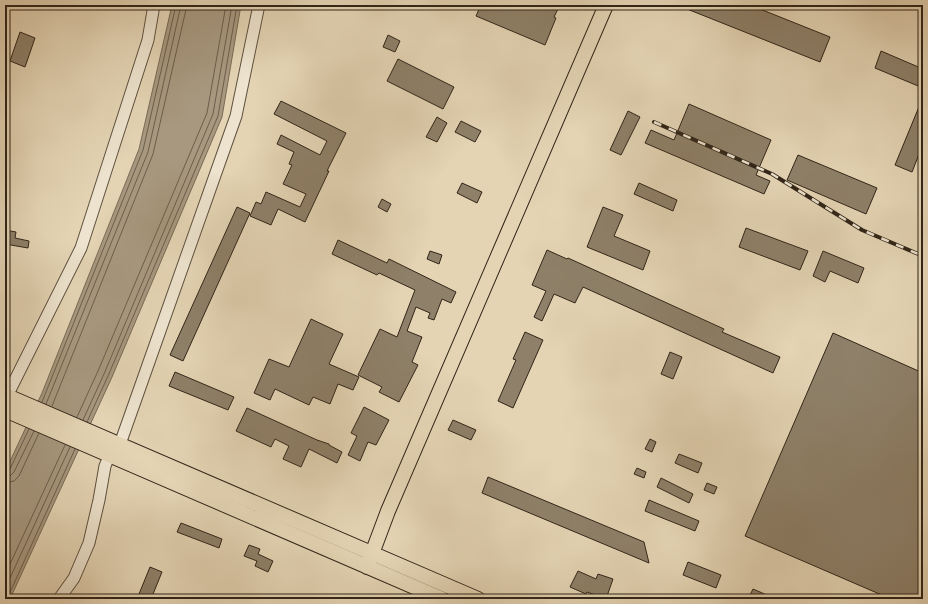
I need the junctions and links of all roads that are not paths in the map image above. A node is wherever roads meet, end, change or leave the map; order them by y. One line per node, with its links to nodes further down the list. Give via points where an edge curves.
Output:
1 (154, 5): 4 (street, via 148,40 81,248)
2 (259, 5): 5 (street, via 236,116)
3 (606, 5): 6 (main road, via 388,512)
4 (10, 403): 5 (main road)
5 (111, 448): 6 (main road); 7 (street, via 89,543 74,578)
6 (370, 560): 8 (main road); 9 (main road)
7 (59, 599)
8 (442, 599)
9 (478, 599)

